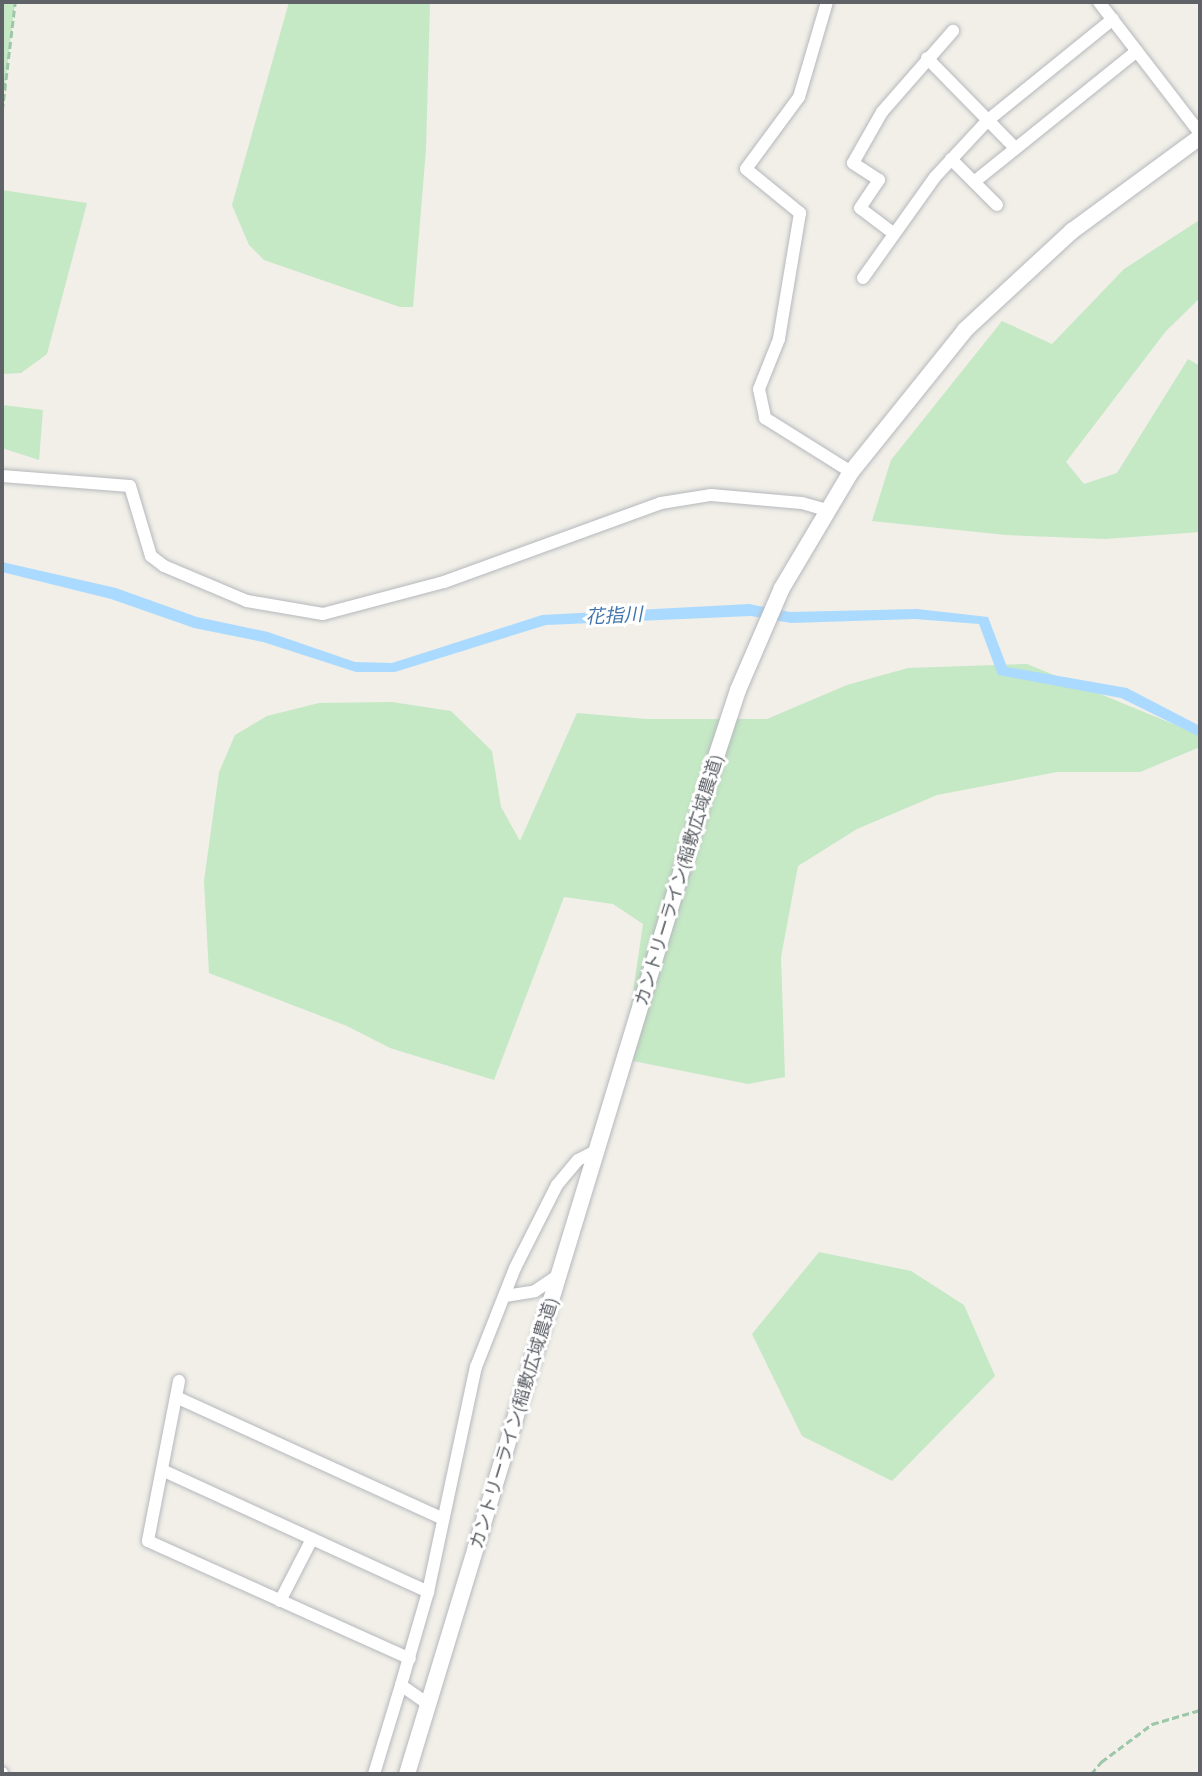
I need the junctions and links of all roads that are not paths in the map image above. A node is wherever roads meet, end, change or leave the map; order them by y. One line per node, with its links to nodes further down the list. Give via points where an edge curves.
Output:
1 (827, 2): 15 (street, via 799,97 746,169 800,213 779,339 759,389 765,418)
2 (1098, 2): 3 (street)
3 (1112, 19): 5 (street); 7 (street)
4 (953, 31): 6 (street)
5 (1137, 51): 8 (street); 9 (street)
6 (927, 58): 7 (street); 13 (street, via 882,112 853,163 879,180 860,208)
7 (987, 121): 9 (street); 10 (street)
8 (1200, 135): 15 (street, カントリーライン(稲敷広域農道), via 1072,231 1014,282 925,375)
9 (1016, 148): 11 (street)
10 (951, 159): 11 (street); 13 (street)
11 (974, 182): 12 (street)
12 (997, 205)
13 (893, 233): 14 (street)
14 (863, 278)
15 (851, 472): 17 (street, カントリーライン(稲敷広域農道))
16 (2, 477): 17 (street, via 130,486 151,556 164,566 247,601 323,614 444,583 661,503 710,495 802,503)
17 (826, 510): 18 (street, カントリーライン(稲敷広域農道), via 782,588 738,690)
18 (596, 1152): 19 (street, カントリーライン(稲敷広域農道)); 20 (street, via 578,1160 557,1185)
19 (559, 1275): 20 (street, via 534,1291); 30 (street, カントリーライン(稲敷広域農道))
20 (505, 1296): 24 (street, via 476,1367)
21 (179, 1381): 22 (street)
22 (176, 1396): 23 (street); 24 (street)
23 (162, 1470): 25 (street); 27 (street, via 148,1541)
24 (441, 1518): 26 (street)
25 (312, 1539): 26 (street); 27 (street)
26 (428, 1592): 28 (street)
27 (280, 1601): 28 (street)
28 (410, 1659): 29 (street)
29 (401, 1685): 30 (street); 31 (street)
30 (428, 1704): 32 (street, カントリーライン(稲敷広域農道))
31 (374, 1774)
32 (407, 1774)

